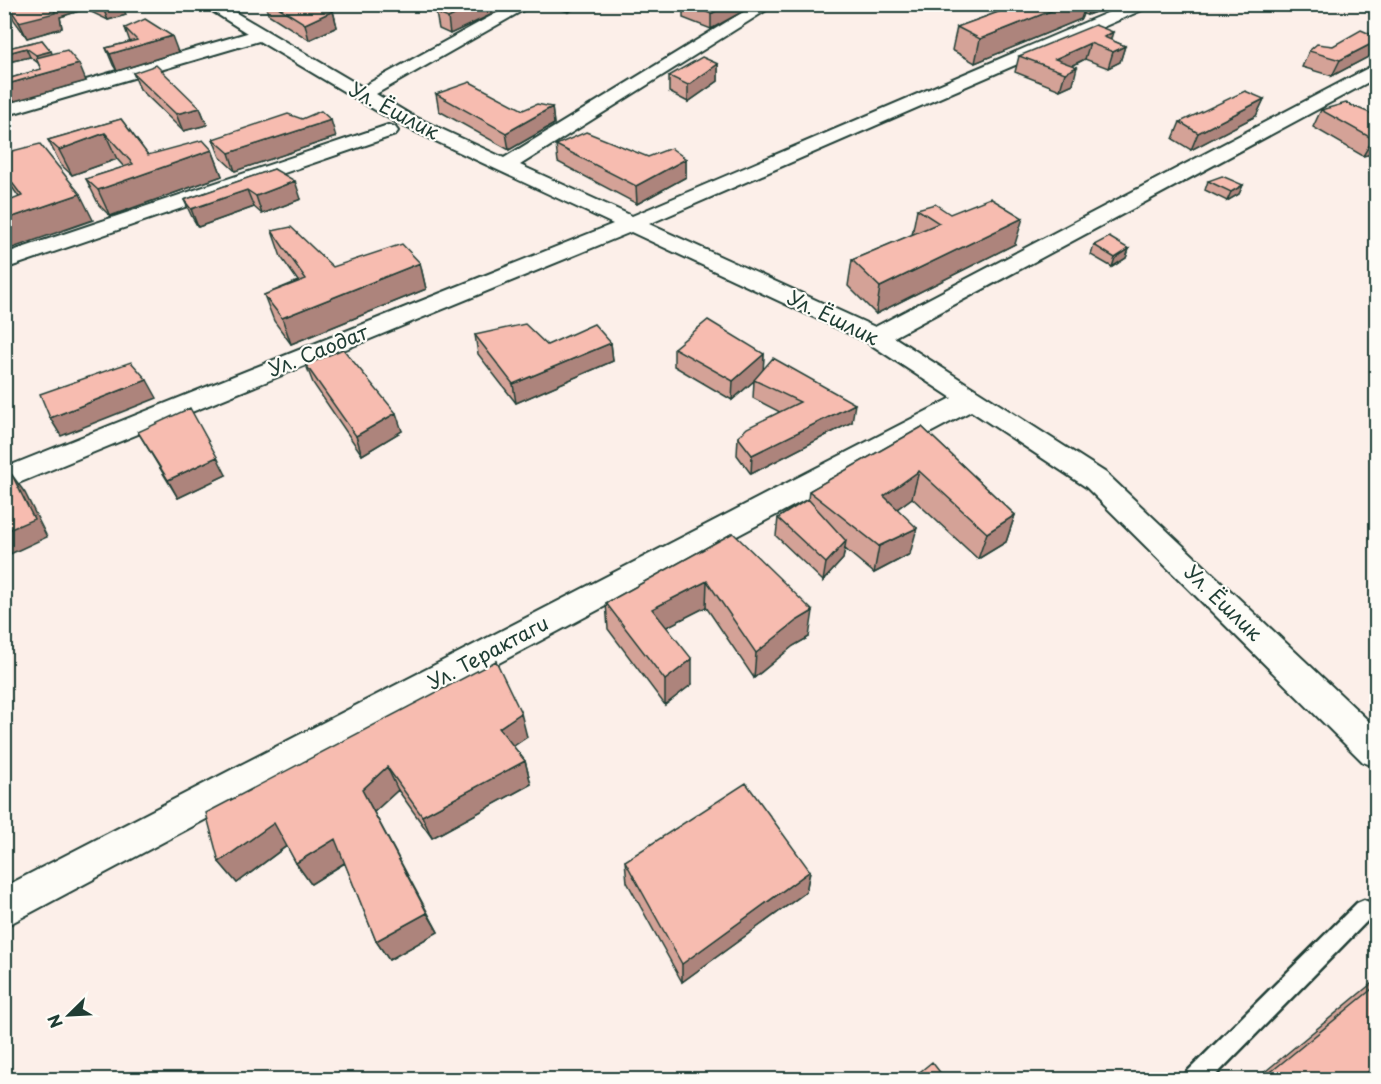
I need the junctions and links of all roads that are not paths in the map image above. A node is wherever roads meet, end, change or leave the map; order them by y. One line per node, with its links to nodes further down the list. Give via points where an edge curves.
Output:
1 (21, 4): 6 (street)
2 (209, 4): 7 (street, Ул. Ёшлик)
3 (526, 4): 9 (street)
4 (768, 4): 12 (street)
5 (1143, 4): 13 (street, Ул. Саодат)
6 (4, 9)
7 (253, 24): 9 (street, Ул. Ёшлик); 10 (street)
8 (1377, 71): 15 (street)
9 (361, 94): 12 (street, Ул. Ёшлик, via 404,120)
10 (4, 110)
11 (388, 131): 14 (street)
12 (506, 166): 13 (street, Ул. Ёшлик)
13 (631, 224): 15 (street, Ул. Ёшлик); 17 (street, Ул. Саодат)
14 (4, 262)
15 (876, 337): 16 (street, Ул. Ёшлик)
16 (972, 399): 18 (street, Ул. Ёшлик, via 1096,480); 19 (street, Ул. Терактаги)
17 (4, 479)
18 (1377, 751)
19 (4, 908)
20 (1364, 910): 21 (lane)
21 (1195, 1080)

